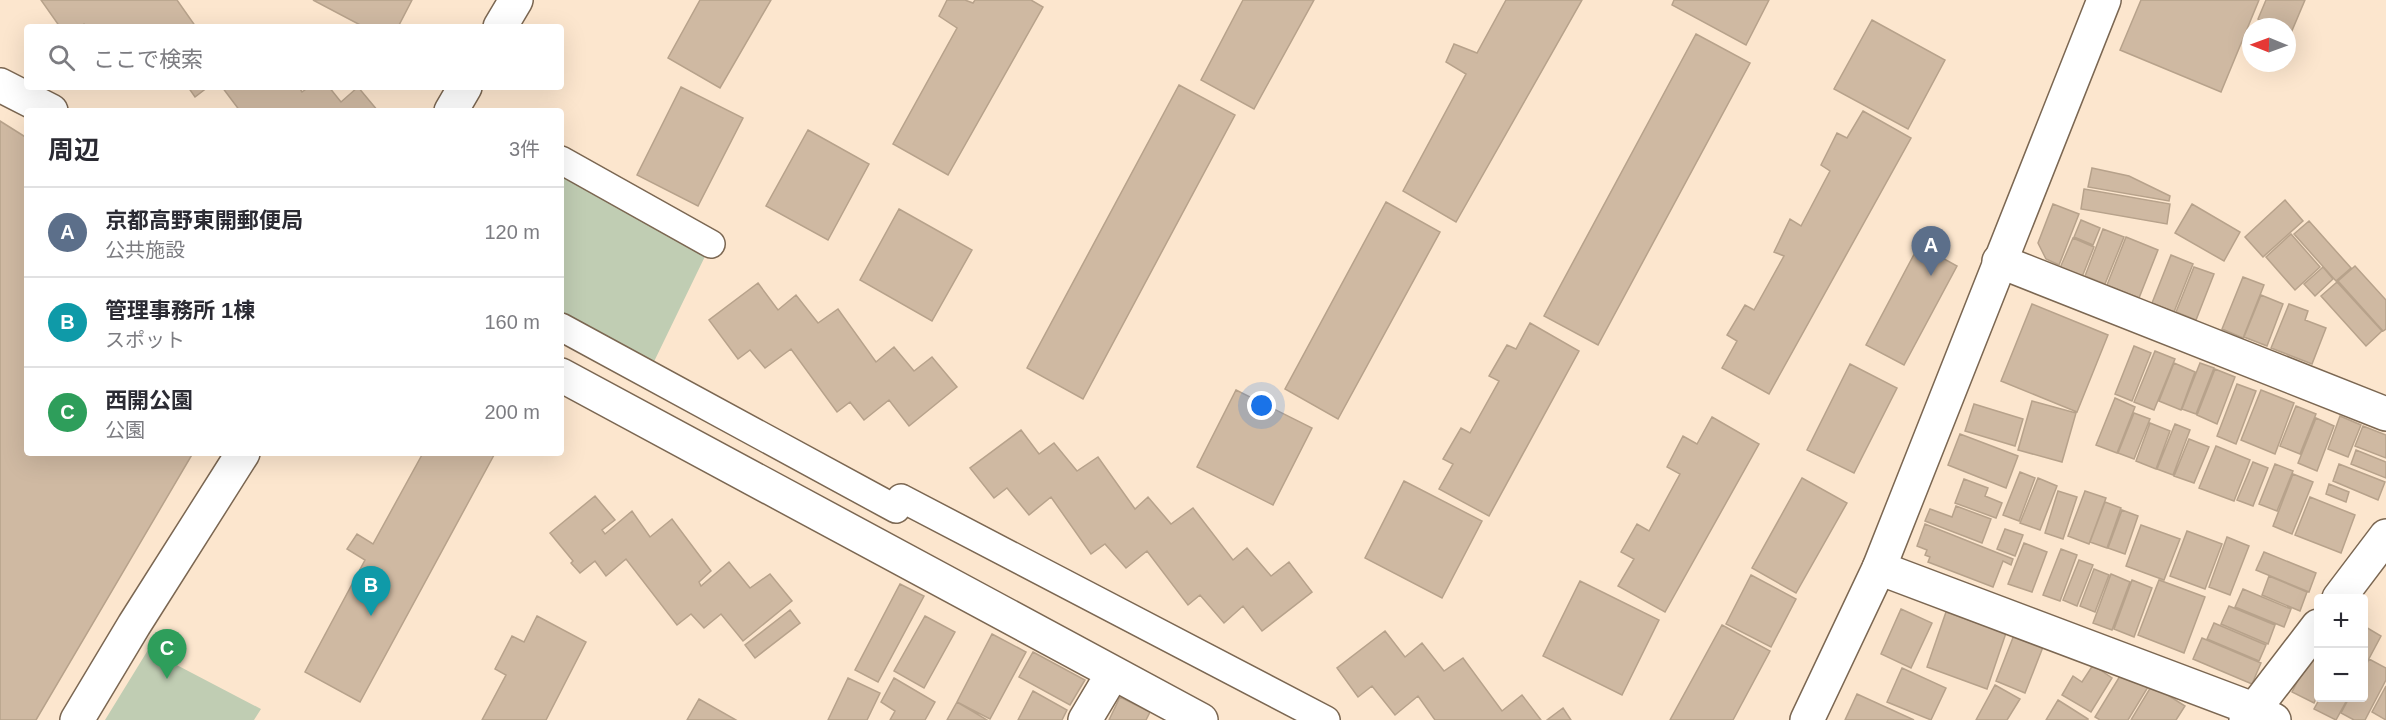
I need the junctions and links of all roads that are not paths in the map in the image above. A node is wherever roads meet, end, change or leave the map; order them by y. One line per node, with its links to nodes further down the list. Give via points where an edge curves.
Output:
1 (516, 0): 3 (street)
2 (2104, 0): 10 (street)
3 (502, 24)
4 (0, 85): 6 (street)
5 (463, 90): 7 (street)
6 (45, 108)
7 (453, 108)
8 (564, 162): 9 (street)
9 (711, 244)
10 (1999, 261): 13 (street); 16 (street)
11 (564, 329): 24 (street, via 896,508 901,498)
12 (564, 377): 19 (street)
13 (2386, 414)
14 (241, 456): 21 (street)
15 (2386, 536): 17 (street)
16 (1879, 568): 20 (street); 25 (street)
17 (2342, 594)
18 (2314, 633): 20 (street)
19 (1113, 673): 22 (street); 23 (street)
20 (2258, 716)
21 (78, 720)
22 (1085, 720)
23 (1202, 720)
24 (1326, 720)
25 (1807, 720)

